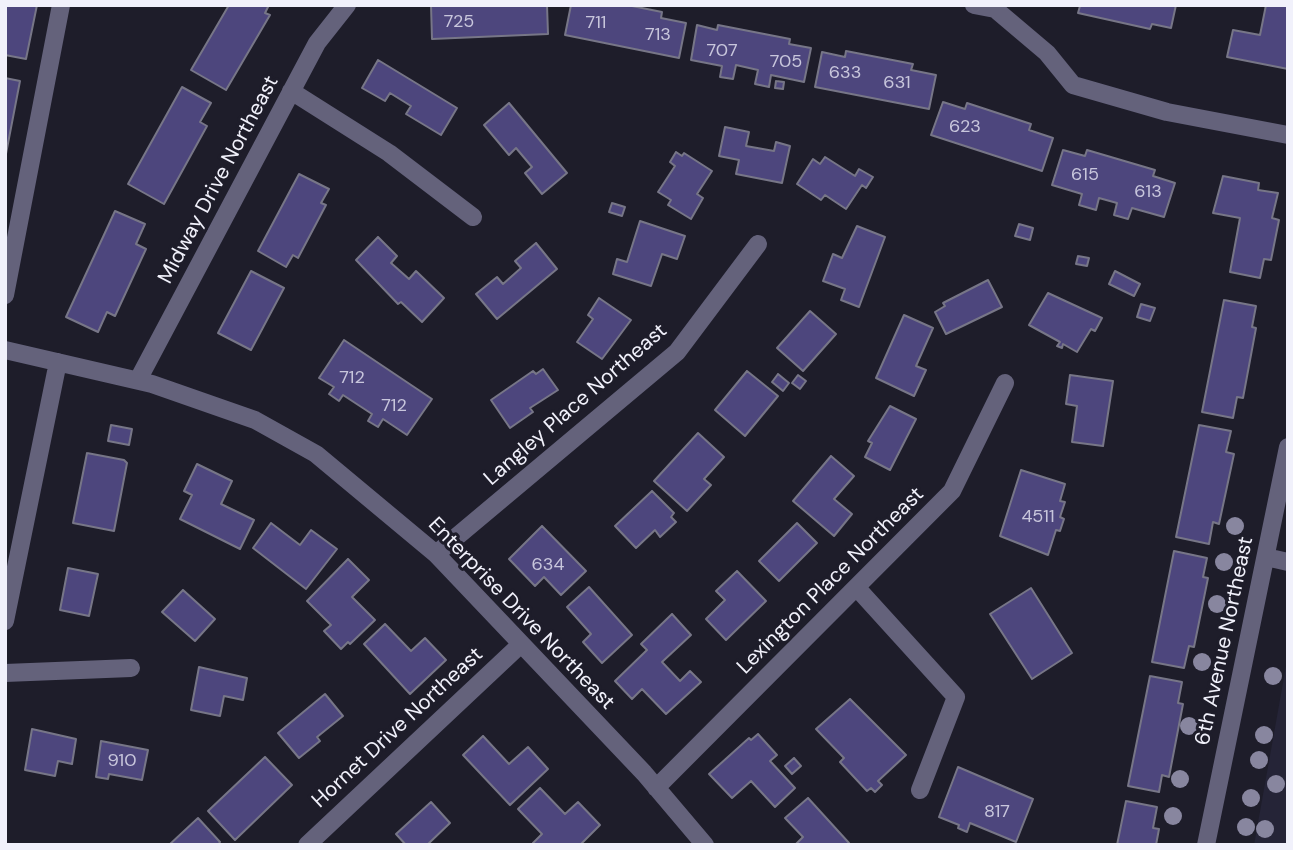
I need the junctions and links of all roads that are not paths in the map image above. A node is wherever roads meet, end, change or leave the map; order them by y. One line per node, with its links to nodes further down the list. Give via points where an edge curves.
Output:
1 (61, 5): 8 (street)
2 (347, 5): 4 (street, Midway Drive Northeast, via 317,43)
3 (974, 5): 5 (street, via 995,9 1047,53 1073,85 1167,112)
4 (291, 91): 6 (street, via 389,153); 11 (street, Midway Drive Northeast)
5 (1288, 135)
6 (472, 217)
7 (758, 244): 14 (street, Langley Place Northeast, via 677,352)
8 (5, 295)
9 (5, 351): 10 (street, Enterprise Drive Northeast)
10 (58, 362): 11 (street, Enterprise Drive Northeast); 18 (street)
11 (138, 380): 14 (street, Enterprise Drive Northeast, via 256,420 316,454)
12 (1005, 383): 17 (street, Lexington Place Northeast, via 952,491)
13 (1288, 447): 15 (street, 6th Avenue Northeast)
14 (436, 554): 19 (street, Enterprise Drive Northeast)
15 (1266, 557): 16 (street); 26 (street, 6th Avenue Northeast)
16 (1288, 562)
17 (857, 588): 22 (street, Lexington Place Northeast); 23 (street, via 956,697)
18 (5, 621)
19 (520, 645): 22 (street, Enterprise Drive Northeast); 24 (street, Hornet Drive Northeast)
20 (131, 668): 21 (street)
21 (5, 673)
22 (656, 788): 25 (street, Enterprise Drive Northeast)
23 (920, 790)
24 (318, 841)
25 (705, 845)
26 (1206, 845)

